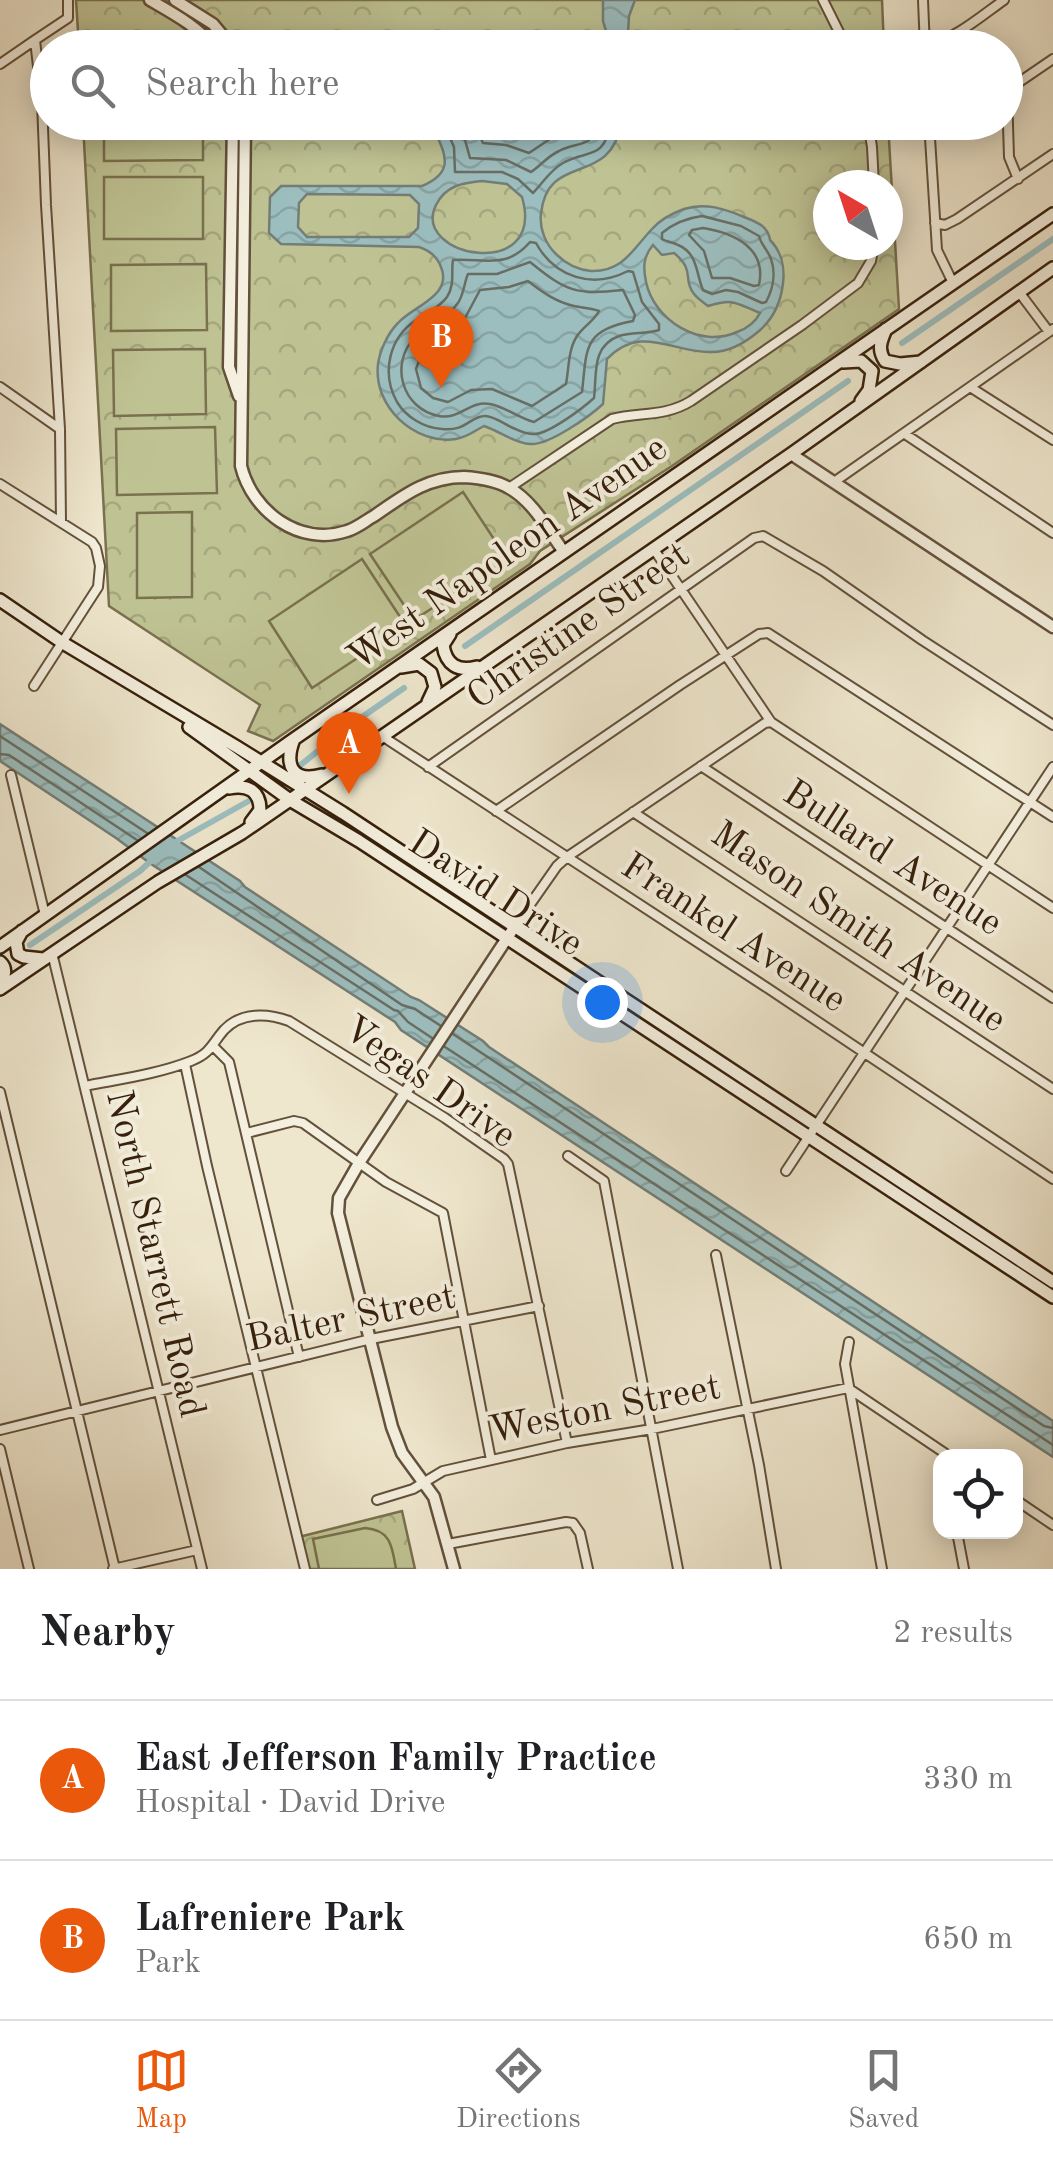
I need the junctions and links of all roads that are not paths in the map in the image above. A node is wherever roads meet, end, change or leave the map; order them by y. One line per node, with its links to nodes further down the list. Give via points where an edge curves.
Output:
1 (68, 0): 8 (street, via 68,18)
2 (150, 0): 7 (street)
3 (174, 0): 10 (street)
4 (823, 0): 11 (street)
5 (923, 0): 12 (street)
6 (1004, 0): 13 (street)
7 (164, 3): 9 (street)
8 (51, 30)
9 (199, 30)
10 (217, 30)
11 (837, 30)
12 (924, 30)
13 (962, 30)
14 (30, 44): 16 (street)
15 (1053, 59): 17 (street)
16 (0, 64)
17 (1023, 81)
18 (43, 140): 42 (street)
19 (232, 140): 39 (street, via 229,367)
20 (245, 140): 39 (street)
21 (871, 140): 25 (street)
22 (930, 140): 28 (street)
23 (1008, 140): 26 (street)
24 (1053, 154): 26 (street)
25 (873, 170)
26 (1018, 179): 28 (street, via 957,220)
27 (1053, 214): 31 (main road, West Napoleon Avenue)
28 (934, 224): 31 (street, via 939,259)
29 (871, 260): 49 (street, via 858,283 691,402 675,411 612,420)
30 (1053, 268): 32 (main road, West Napoleon Avenue)
31 (953, 283): 33 (main road, West Napoleon Avenue)
32 (1019, 292): 34 (street); 35 (main road, West Napoleon Avenue)
33 (886, 329): 35 (main road, via 880,343 885,361); 36 (main road, West Napoleon Avenue)
34 (1051, 331): 38 (street)
35 (922, 362): 40 (main road, West Napoleon Avenue)
36 (836, 364): 40 (main road, via 861,361 872,371 870,390); 53 (main road, West Napoleon Avenue)
37 (0, 387): 42 (street)
38 (970, 387): 43 (street); 44 (street)
39 (242, 402): 49 (street, via 241,466 250,490 270,515 304,532 346,532 438,479 485,479)
40 (855, 408): 46 (main road, West Napoleon Avenue)
41 (1053, 427): 44 (street)
42 (60, 428): 50 (street)
43 (905, 434): 47 (street); 51 (street)
44 (1044, 434): 45 (street)
45 (1053, 440)
46 (790, 454): 47 (street); 52 (main road, West Napoleon Avenue)
47 (834, 482): 57 (street)
48 (0, 484): 50 (street)
49 (509, 488): 53 (street, via 532,507)
50 (61, 522): 58 (street, via 92,542 100,566 98,587)
51 (1053, 533)
52 (653, 548): 54 (street); 60 (main road, West Napoleon Avenue)
53 (564, 552): 56 (main road, West Napoleon Avenue)
54 (680, 589): 59 (street); 66 (street, Christine Street, via 764,537); 71 (street, Christine Street)
55 (0, 600): 58 (main road, David Drive)
56 (456, 626): 60 (main road, via 444,645 450,663 466,670); 61 (main road, West Napoleon Avenue)
57 (1053, 628)
58 (62, 644): 62 (main road, David Drive); 63 (street)
59 (726, 655): 65 (street); 79 (street, via 758,634 770,634); 80 (street)
60 (484, 665): 64 (main road, West Napoleon Avenue)
61 (395, 669): 64 (main road, via 419,664 432,673 435,687); 68 (main road, West Napoleon Avenue)
62 (107, 671): 69 (main road, David Drive); 73 (main road, David Drive)
63 (34, 686)
64 (425, 706): 67 (main road, West Napoleon Avenue)
65 (771, 722): 70 (street); 85 (street)
66 (1053, 725)
67 (382, 736): 71 (street, Frankel Avenue); 74 (main road, West Napoleon Avenue)
68 (294, 739): 69 (main road, West Napoleon Avenue); 74 (main road, via 292,769 310,778)
69 (261, 762): 73 (main road, West Napoleon Avenue); 77 (main road, David Drive)
70 (701, 766): 81 (street); 89 (street, Bullard Avenue)
71 (428, 767): 80 (street, Frankel Avenue)
72 (1053, 767): 79 (street)
73 (250, 772): 76 (main road, West Napoleon Avenue); 78 (main road, David Drive)
74 (328, 773): 77 (main road, West Napoleon Avenue)
75 (11, 775): 87 (street)
76 (224, 790): 83 (main road, via 244,786 260,801); 87 (main road, West Napoleon Avenue)
77 (304, 790): 78 (main road, West Napoleon Avenue); 88 (main road, David Drive)
78 (290, 800): 83 (main road, West Napoleon Avenue); 91 (main road, David Drive)
79 (1030, 802): 82 (street); 85 (street)
80 (496, 811): 84 (street, Frankel Avenue)
81 (633, 812): 84 (street); 96 (street, Mason Smith Avenue)
82 (1053, 817)
83 (242, 832): 93 (main road, West Napoleon Avenue)
84 (566, 857): 88 (street); 100 (street, Frankel Avenue)
85 (988, 865): 86 (street); 89 (street)
86 (1053, 908)
87 (44, 915): 90 (main road, West Napoleon Avenue)
88 (515, 926): 91 (street); 98 (main road, David Drive)
89 (946, 928): 96 (street); 97 (street, Bullard Avenue)
90 (22, 931): 92 (main road, West Napoleon Avenue); 93 (main road, via 18,954)
91 (506, 937): 98 (main road, David Drive); 105 (street)
92 (0, 946)
93 (47, 956): 95 (main road, West Napoleon Avenue); 102 (street, North Starrett Road)
94 (0, 962): 95 (main road)
95 (0, 987)
96 (904, 993): 100 (street); 103 (street, Mason Smith Avenue)
97 (1053, 998)
98 (663, 1033): 106 (main road, David Drive)
99 (214, 1047): 101 (street, Vegas Drive); 105 (street, Vegas Drive, via 240,1018 276,1017); 107 (street, via 229,1062)
100 (864, 1054): 106 (street); 111 (street, Frankel Avenue)
101 (185, 1064): 102 (street, Vegas Drive); 120 (street)
102 (86, 1086): 122 (street, North Starrett Road)
103 (1053, 1090)
104 (0, 1092): 124 (street)
105 (404, 1093): 109 (street); 115 (street, Vegas Drive, via 508,1164)
106 (812, 1131): 110 (street); 113 (main road, David Drive); 114 (main road, David Drive)
107 (246, 1133): 109 (street, via 303,1123); 119 (street)
108 (568, 1156): 126 (street, via 604,1181)
109 (359, 1163): 116 (street, via 443,1213); 117 (street, via 338,1213)
110 (786, 1172)
111 (1053, 1180)
112 (716, 1255): 123 (street)
113 (1053, 1282)
114 (1053, 1297)
115 (538, 1306): 116 (street, Balter Street); 127 (street, Vegas Drive)
116 (463, 1322): 117 (street, Balter Street); 130 (street)
117 (371, 1339): 119 (street, Balter Street); 131 (street, via 402,1454)
118 (849, 1342): 121 (street)
119 (299, 1356): 120 (street, Balter Street)
120 (256, 1368): 122 (street, Balter Street); 141 (street)
121 (848, 1388): 123 (street, Weston Street); 129 (street); 146 (street)
122 (158, 1392): 124 (street, Balter Street); 137 (street, North Starrett Road)
123 (748, 1410): 126 (street, Weston Street); 145 (street)
124 (78, 1411): 125 (street, Balter Street); 139 (street)
125 (0, 1430)
126 (652, 1430): 127 (street, Weston Street); 144 (street)
127 (566, 1443): 130 (street, Weston Street)
128 (0, 1449): 138 (street)
129 (939, 1449)
130 (491, 1460): 131 (street, Weston Street)
131 (425, 1482): 132 (street, Weston Street); 136 (street)
132 (377, 1500)
133 (1023, 1505): 134 (street)
134 (1053, 1525)
135 (958, 1539): 147 (street)
136 (448, 1544): 142 (street); 143 (street, via 566,1522 580,1533)
137 (197, 1550): 139 (street); 140 (street, North Starrett Road)
138 (29, 1569)
139 (114, 1569)
140 (202, 1569)
141 (305, 1569)
142 (454, 1569)
143 (588, 1569)
144 (678, 1569)
145 (776, 1569)
146 (882, 1569)
147 (964, 1569)

